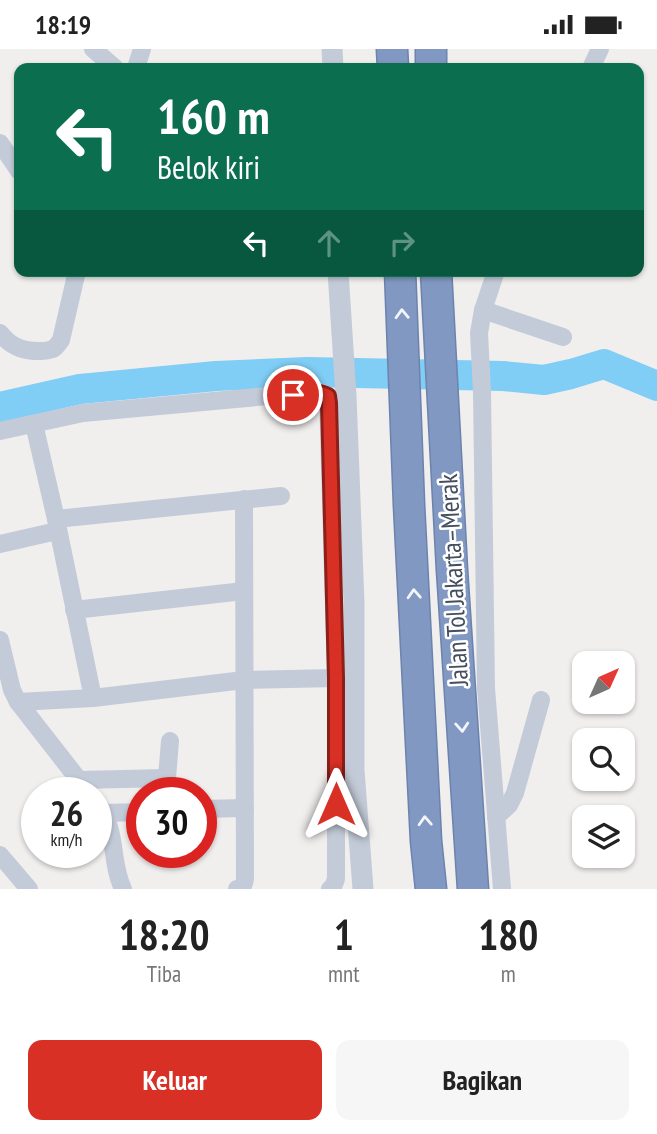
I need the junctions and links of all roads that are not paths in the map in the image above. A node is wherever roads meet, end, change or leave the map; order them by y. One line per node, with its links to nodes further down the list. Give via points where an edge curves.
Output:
1 (93, 49): 2 (street)
2 (109, 63)
3 (0, 141): 4 (street)
4 (14, 163)
5 (76, 277): 11 (street, via 61,340 54,348 29,351 6,341)
6 (338, 277): 41 (street, via 354,603 354,771)
7 (400, 277): 42 (highway, Jalan Tol Jakarta–Merak, one-way to 7)
8 (436, 277): 43 (highway, Jalan Tol Jakarta–Merak, one-way to 43)
9 (494, 277): 10 (street)
10 (483, 310): 12 (street); 31 (street, via 479,333 486,688)
11 (0, 333)
12 (563, 337)
13 (34, 424): 14 (street); 17 (street); 22 (street, via 136,407 312,392 328,396)
14 (0, 431)
15 (281, 496): 16 (street)
16 (244, 499): 17 (street); 19 (street)
17 (57, 525): 18 (street); 20 (street)
18 (0, 544)
19 (244, 591): 20 (street); 23 (street)
20 (74, 610): 24 (street)
21 (0, 640): 26 (street)
22 (336, 678): 23 (street); 40 (street, via 335,879)
23 (244, 680): 24 (street); 32 (street)
24 (93, 698): 26 (street)
25 (541, 700): 30 (street)
26 (18, 702): 28 (street)
27 (170, 741): 29 (street)
28 (77, 777)
29 (168, 777)
30 (517, 782): 31 (street); 34 (street, via 509,805)
31 (494, 786): 34 (street)
32 (245, 808): 33 (street); 39 (street, via 245,879)
33 (217, 809)
34 (496, 817): 44 (street)
35 (112, 837): 38 (street)
36 (0, 856): 37 (street)
37 (29, 889)
38 (123, 889)
39 (237, 889)
40 (330, 889)
41 (363, 889)
42 (431, 889)
43 (473, 889)
44 (502, 889)

